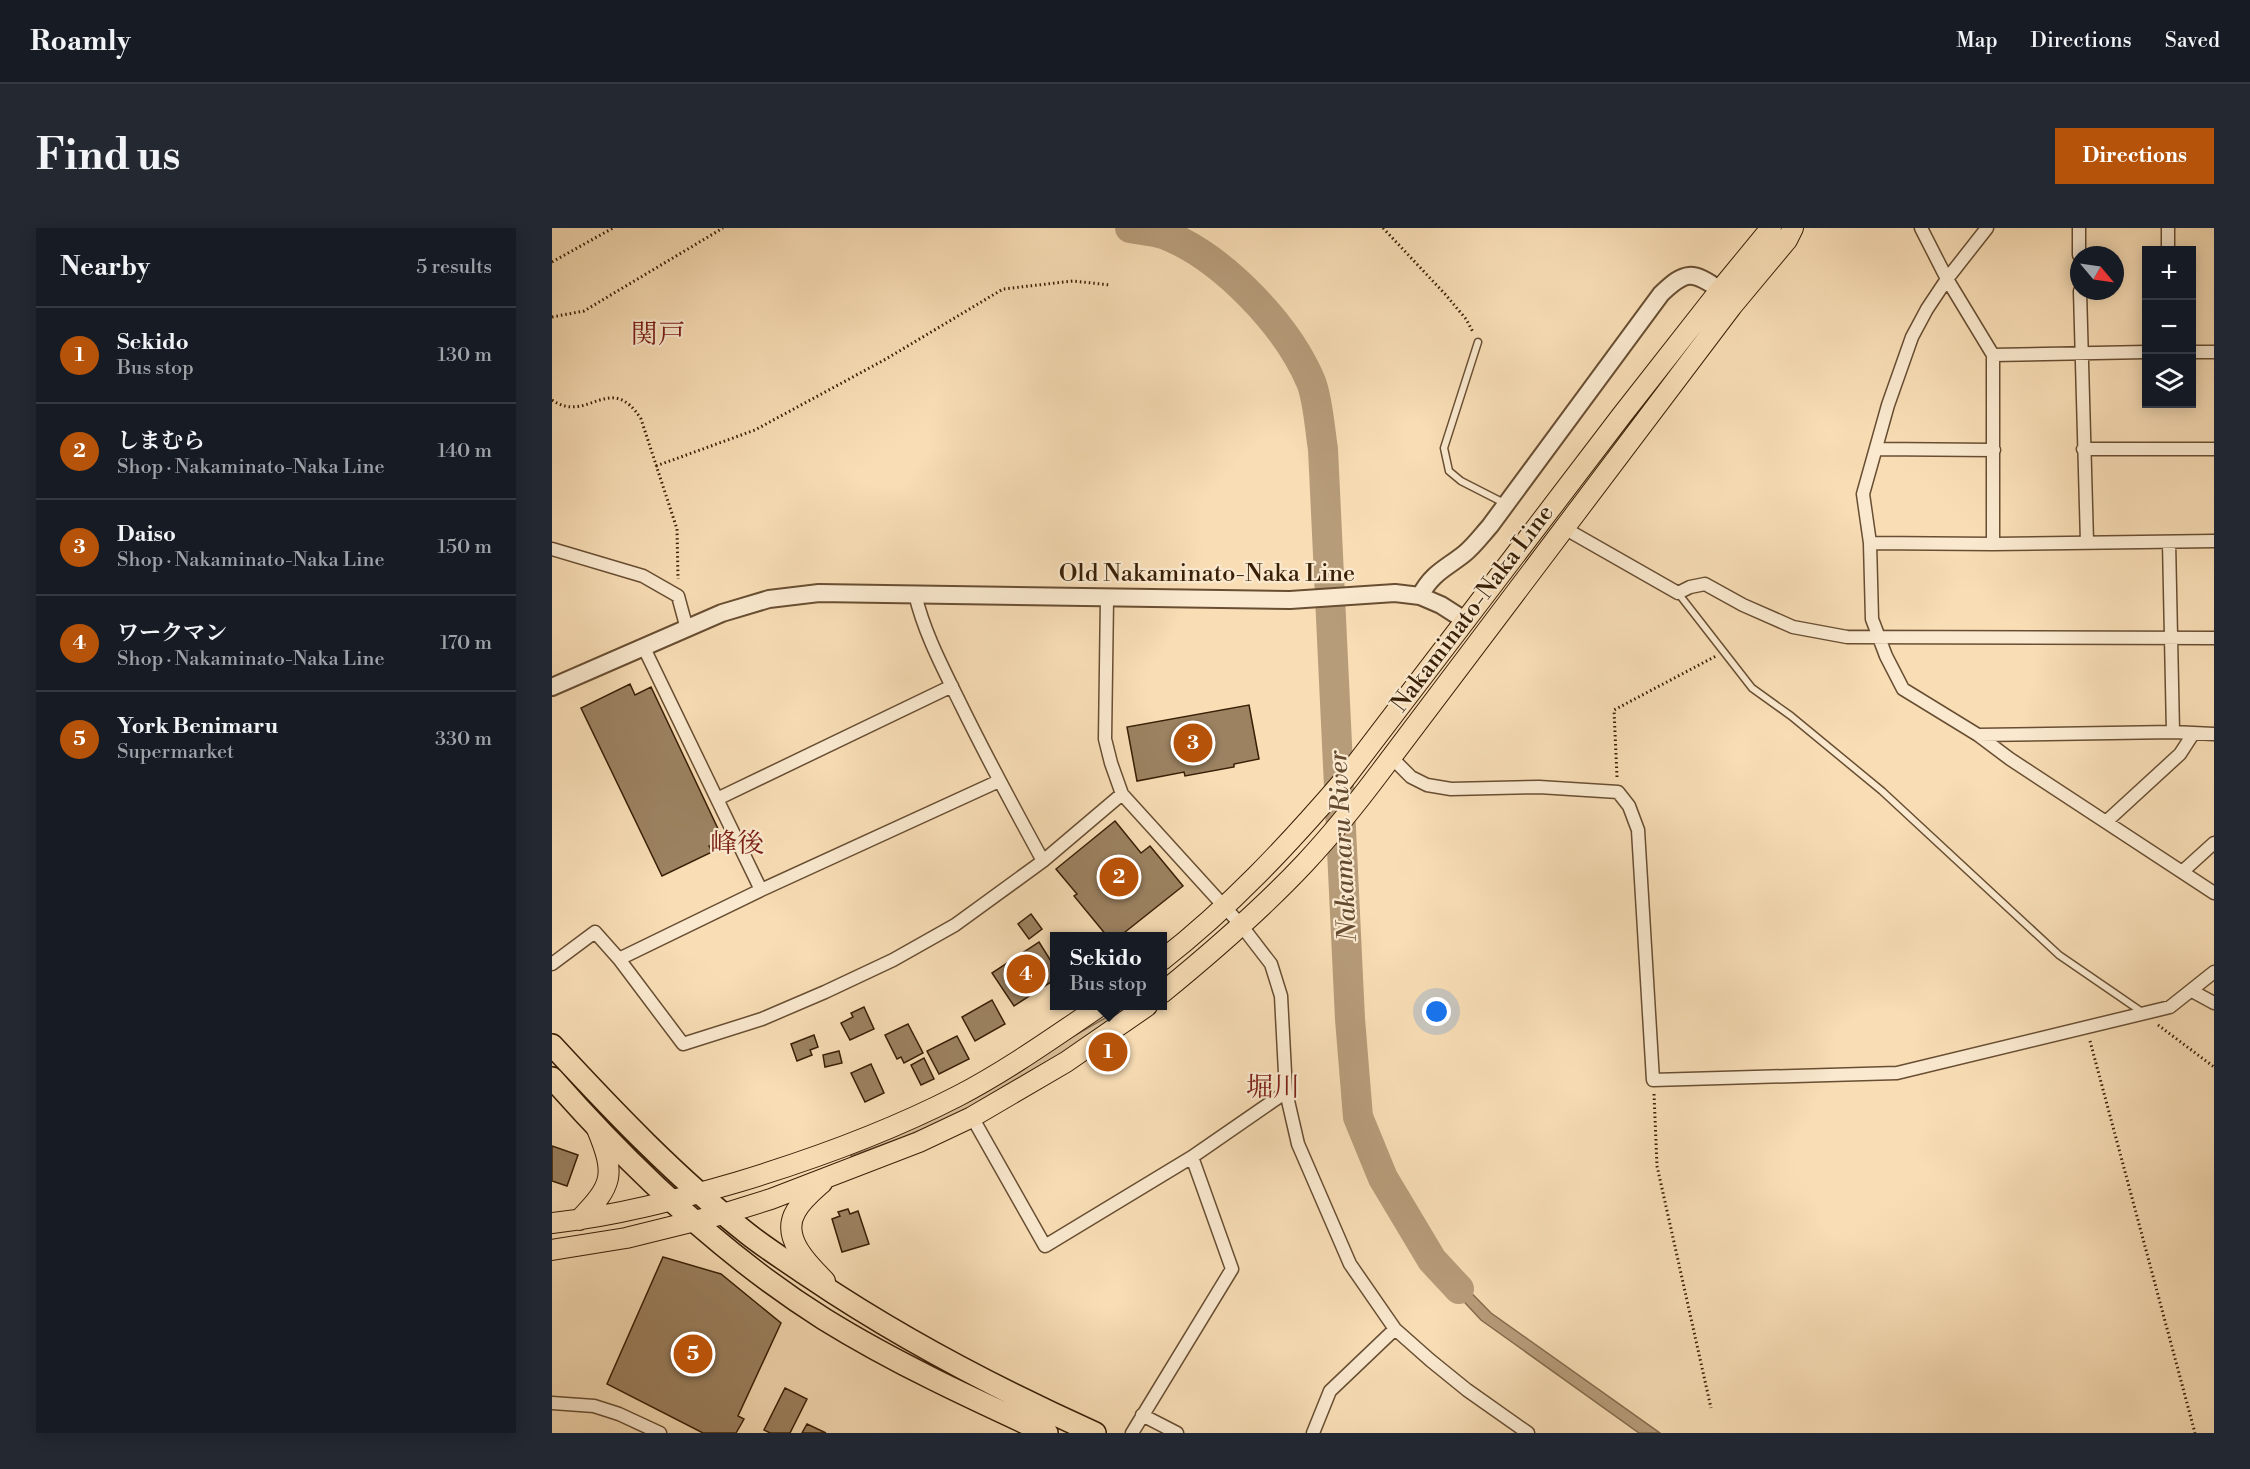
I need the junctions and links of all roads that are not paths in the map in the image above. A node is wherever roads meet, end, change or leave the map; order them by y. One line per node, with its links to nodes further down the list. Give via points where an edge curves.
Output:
1 (1771, 228): 10 (main road, Nakaminato-Naka Line)
2 (1793, 228): 23 (main road, Nakaminato-Naka Line)
3 (1921, 228): 9 (street)
4 (1987, 228): 9 (street)
5 (2079, 228): 7 (street)
6 (2168, 228): 8 (street)
7 (2079, 246)
8 (2168, 246)
9 (1947, 279): 17 (street); 18 (street, via 1912,337)
10 (1720, 290): 22 (street, via 1692,274 1678,278 1661,294); 34 (main road, Nakaminato-Naka Line)
11 (2079, 300): 16 (street)
12 (1478, 342): 22 (lane, via 1444,448 1449,471)
13 (2142, 352): 16 (street)
14 (2196, 352): 15 (street)
15 (2214, 352)
16 (2080, 354): 17 (street); 19 (street)
17 (1994, 355): 21 (street)
18 (1876, 449): 21 (street); 27 (street, via 1863,494)
19 (2084, 449): 20 (street); 25 (street)
20 (2214, 449)
21 (1994, 450): 28 (street)
22 (1507, 504): 32 (street, via 1466,553 1437,572)
23 (1564, 528): 30 (street); 46 (main road, Nakaminato-Naka Line)
24 (2214, 541): 26 (street)
25 (2087, 542): 26 (street); 28 (street)
26 (2169, 542): 37 (street)
27 (1870, 543): 28 (street); 36 (street, via 1872,618)
28 (1993, 544)
29 (552, 549): 35 (street, via 643,576 678,596)
30 (1678, 593): 36 (street, via 1705,584 1793,627 1847,637); 67 (lane, via 1752,688 1882,791 2059,955)
31 (915, 594): 33 (street, Old Nakaminato-Naka Line); 35 (street, Old Nakaminato-Naka Line, via 792,595 722,613); 40 (street, via 920,615)
32 (1420, 596): 33 (street, Old Nakaminato-Naka Line, via 1395,593 1290,600); 34 (street)
33 (1107, 598): 48 (street, via 1106,739)
34 (1466, 621): 56 (main road, Nakaminato-Naka Line, via 1300,832)
35 (687, 628): 39 (street, Old Nakaminato-Naka Line)
36 (1880, 638): 37 (street); 45 (street, via 1903,689)
37 (2171, 638): 38 (street); 42 (street)
38 (2214, 638)
39 (644, 648): 41 (street, Old Nakaminato-Naka Line); 49 (street)
40 (952, 686): 47 (street); 49 (street)
41 (552, 687)
42 (2173, 732): 43 (street); 45 (street)
43 (2193, 734): 44 (street); 50 (street, via 2180,754)
44 (2214, 734)
45 (1978, 735): 50 (street)
46 (1386, 764): 57 (main road, Nakaminato-Naka Line, via 1304,864); 67 (street, via 1427,785 1451,789 1539,787 1618,792 1629,806 1638,830 1653,1080 1897,1073)
47 (999, 781): 52 (street); 54 (street)
48 (1122, 794): 52 (street); 56 (street)
49 (717, 798): 54 (street)
50 (2107, 821): 53 (street)
51 (2214, 843): 53 (street)
52 (1043, 861): 59 (street, via 955,925 893,960 762,1019 683,1044)
53 (2182, 872): 55 (street)
54 (761, 890): 59 (street)
55 (2214, 893)
56 (1225, 907): 57 (street); 58 (main road, Nakaminato-Naka Line)
57 (1241, 925): 62 (main road, Nakaminato-Naka Line); 70 (street, via 1271,964 1281,996)
58 (1167, 956)
59 (619, 959): 60 (street, via 595,932)
60 (552, 964)
61 (2214, 972): 63 (street)
62 (1167, 989)
63 (2192, 991): 64 (street); 67 (street, via 2170,1007)
64 (2214, 1003)
65 (1093, 1010): 75 (main road, via 961,1095 910,1119 859,1141)
66 (1140, 1010): 71 (main road, via 1066,1062)
67 (2145, 1014)
68 (552, 1045): 75 (highway, via 638,1136)
69 (552, 1078): 72 (highway)
70 (1286, 1092): 73 (street); 83 (street, via 1298,1144 1350,1264)
71 (972, 1117): 73 (street, via 1045,1246); 74 (main road)
72 (597, 1129): 76 (highway); 78 (main road, via 608,1160 609,1178 602,1194)
73 (1192, 1157): 85 (street, via 1232,1269)
74 (826, 1179): 77 (main road); 82 (main road, via 796,1211 792,1222 800,1255)
75 (700, 1194): 76 (main road); 77 (highway)
76 (672, 1202): 78 (main road); 79 (highway)
77 (723, 1214): 79 (main road); 82 (highway)
78 (579, 1220): 80 (main road)
79 (695, 1222): 81 (main road); 87 (highway, via 747,1265 824,1319 899,1362)
80 (552, 1223)
81 (552, 1250)
82 (842, 1299): 88 (highway, via 1025,1402)
83 (1395, 1329): 91 (street, via 1330,1391); 92 (street, via 1467,1390)
84 (552, 1403): 86 (street, via 594,1406)
85 (1142, 1415): 89 (street); 90 (street)
86 (660, 1433)
87 (1047, 1433)
88 (1095, 1433)
89 (1132, 1433)
90 (1177, 1433)
91 (1313, 1433)
92 (1528, 1433)

